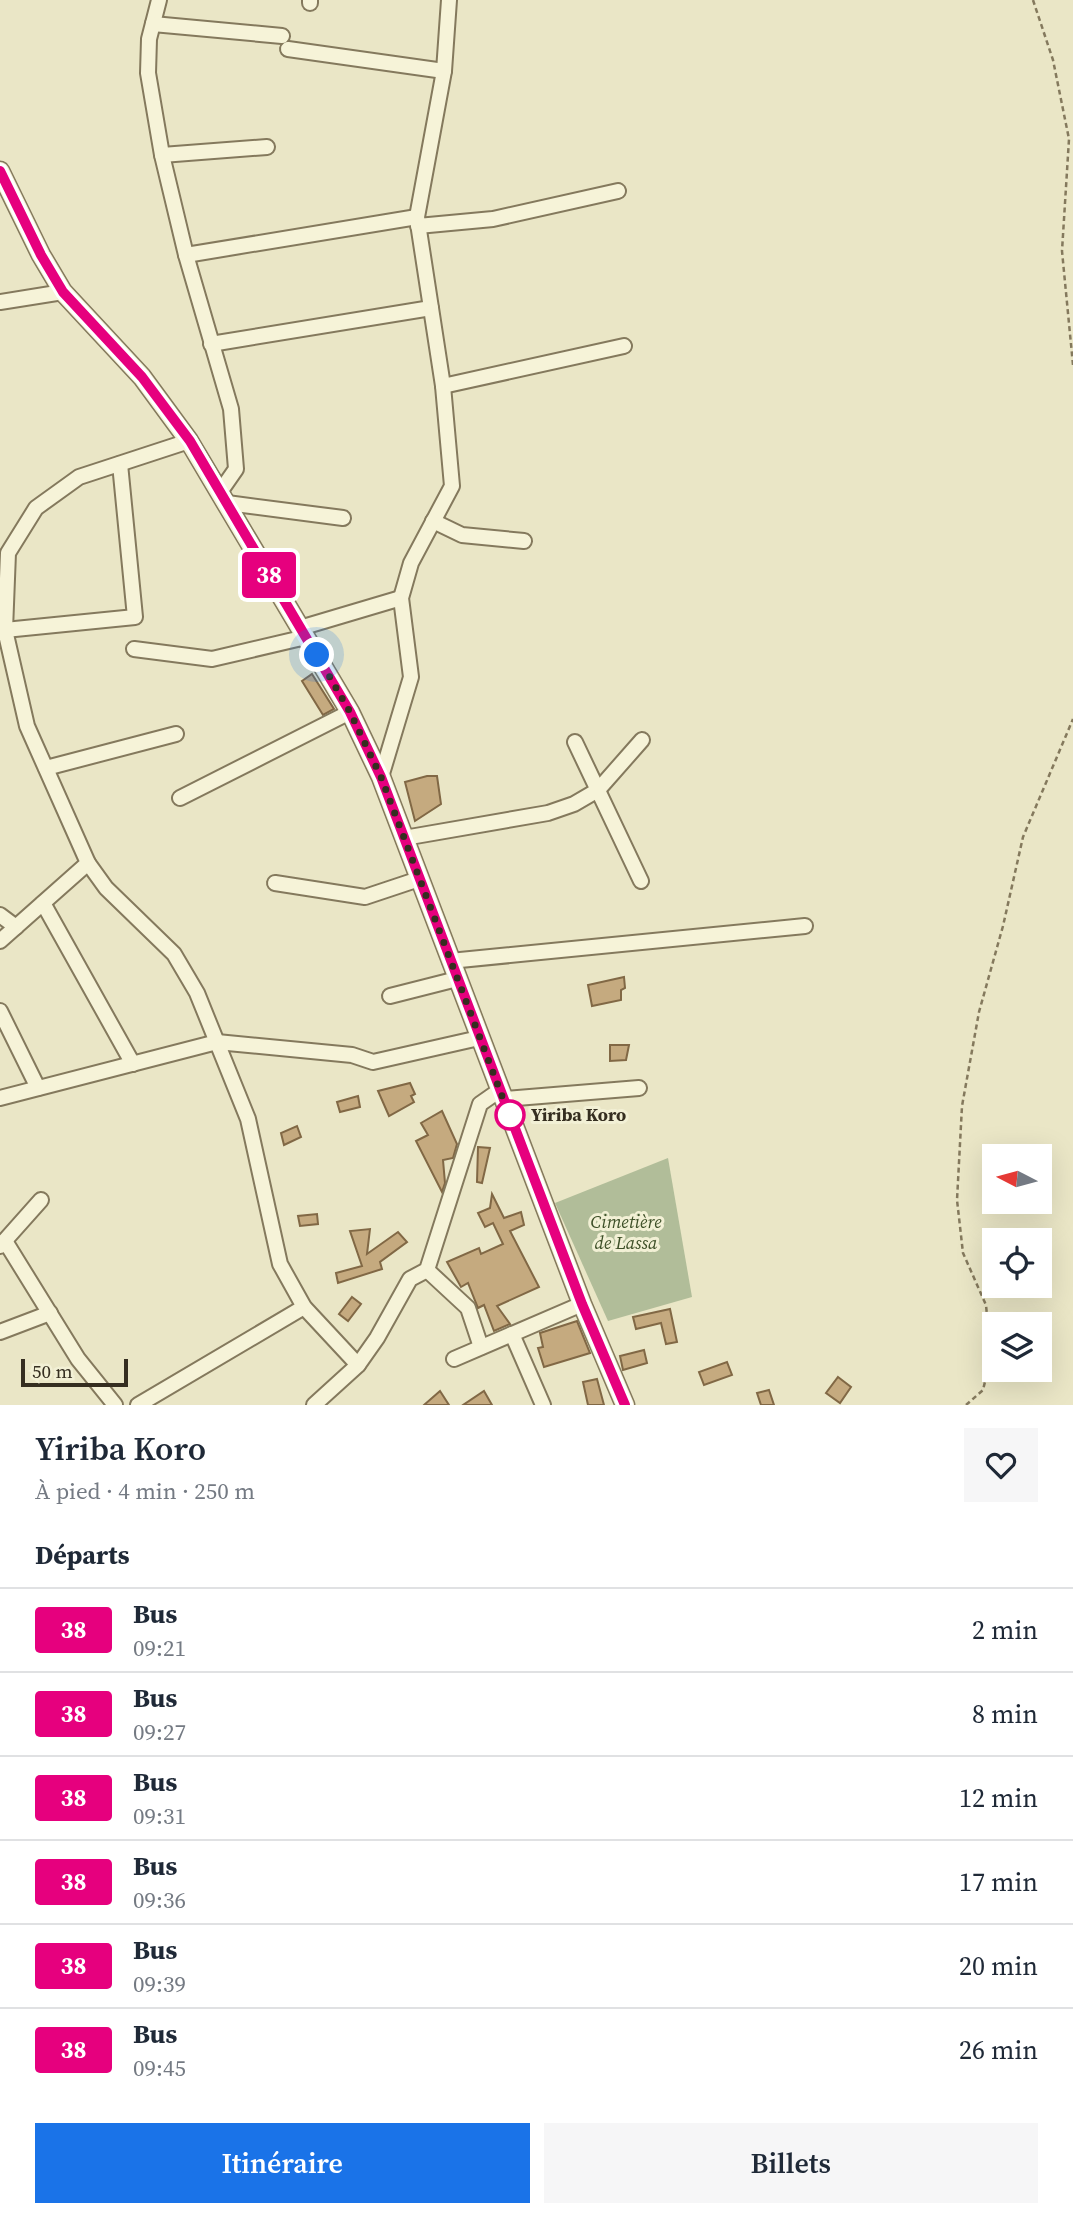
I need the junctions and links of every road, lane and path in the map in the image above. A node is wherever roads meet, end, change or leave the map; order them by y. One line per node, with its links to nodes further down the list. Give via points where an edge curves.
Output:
1 (159, 0): 4 (street)
2 (449, 0): 5 (street)
3 (1033, 0): 17 (path, via 1053,60 1069,139 1062,251)
4 (153, 24): 5 (street); 7 (street, via 148,73)
5 (444, 71): 10 (street)
6 (267, 147): 7 (street)
7 (163, 155): 11 (street)
8 (0, 172): 12 (street)
9 (618, 191): 10 (street, via 493,219)
10 (418, 221): 11 (street); 14 (street)
11 (186, 255): 15 (street)
12 (63, 292): 13 (street); 19 (street, via 142,377)
13 (0, 302)
14 (431, 308): 15 (street); 18 (street)
15 (211, 344): 21 (street, via 232,409 236,469)
16 (624, 345): 18 (street)
17 (1073, 365)
18 (443, 386): 23 (street, via 452,486)
19 (190, 441): 20 (street); 21 (street)
20 (120, 464): 25 (street, via 79,477 36,508 8,553); 27 (street, via 135,617)
21 (223, 497): 22 (street); 28 (street)
22 (343, 518)
23 (433, 521): 24 (street, via 462,536); 26 (street, via 411,562)
24 (524, 541)
25 (3, 595): 27 (street)
26 (401, 598): 28 (street); 36 (street, via 411,677)
27 (5, 629): 35 (street, via 27,726)
28 (303, 632): 29 (street, via 212,659); 30 (street)
29 (134, 649)
30 (350, 712): 36 (street); 38 (street)
31 (1073, 719): 76 (path, via 1023,837 979,1012 962,1106 957,1200 962,1254 986,1306 991,1357 983,1390)
32 (176, 734): 35 (street)
33 (642, 740): 37 (street)
34 (575, 742): 37 (street)
35 (46, 768): 40 (street)
36 (381, 777): 39 (street)
37 (598, 790): 39 (street, via 548,813); 42 (street)
38 (180, 798)
39 (404, 838): 41 (street)
40 (88, 863): 44 (street); 54 (street, via 106,888 174,954 197,993)
41 (419, 879): 43 (street, via 365,897); 49 (street)
42 (641, 881)
43 (275, 883)
44 (43, 903): 47 (street); 55 (street)
45 (0, 915): 47 (street)
46 (806, 926): 49 (street)
47 (16, 928): 48 (street)
48 (0, 941)
49 (450, 961): 50 (street)
50 (457, 979): 51 (street); 53 (street)
51 (390, 996)
52 (0, 1011): 56 (street)
53 (479, 1038): 54 (street, via 373,1062 352,1055); 58 (street)
54 (217, 1042): 55 (street); 64 (street, via 248,1119 280,1264)
55 (133, 1064): 56 (street)
56 (38, 1088): 59 (street)
57 (639, 1088): 58 (street)
58 (502, 1095): 62 (street, via 480,1104); 63 (street)
59 (0, 1098)
60 (41, 1200): 61 (street)
61 (2, 1243): 65 (street)
62 (427, 1270): 68 (street, via 468,1308); 70 (street, via 411,1279)
63 (582, 1304): 67 (street); 75 (street)
64 (304, 1307): 70 (street); 72 (street)
65 (50, 1313): 66 (street); 71 (street, via 78,1359)
66 (0, 1332)
67 (512, 1334): 68 (street); 74 (street)
68 (481, 1347): 69 (street)
69 (454, 1359)
70 (358, 1366): 73 (street)
71 (116, 1405)
72 (138, 1405)
73 (314, 1405)
74 (543, 1405)
75 (625, 1405)
76 (966, 1405)

